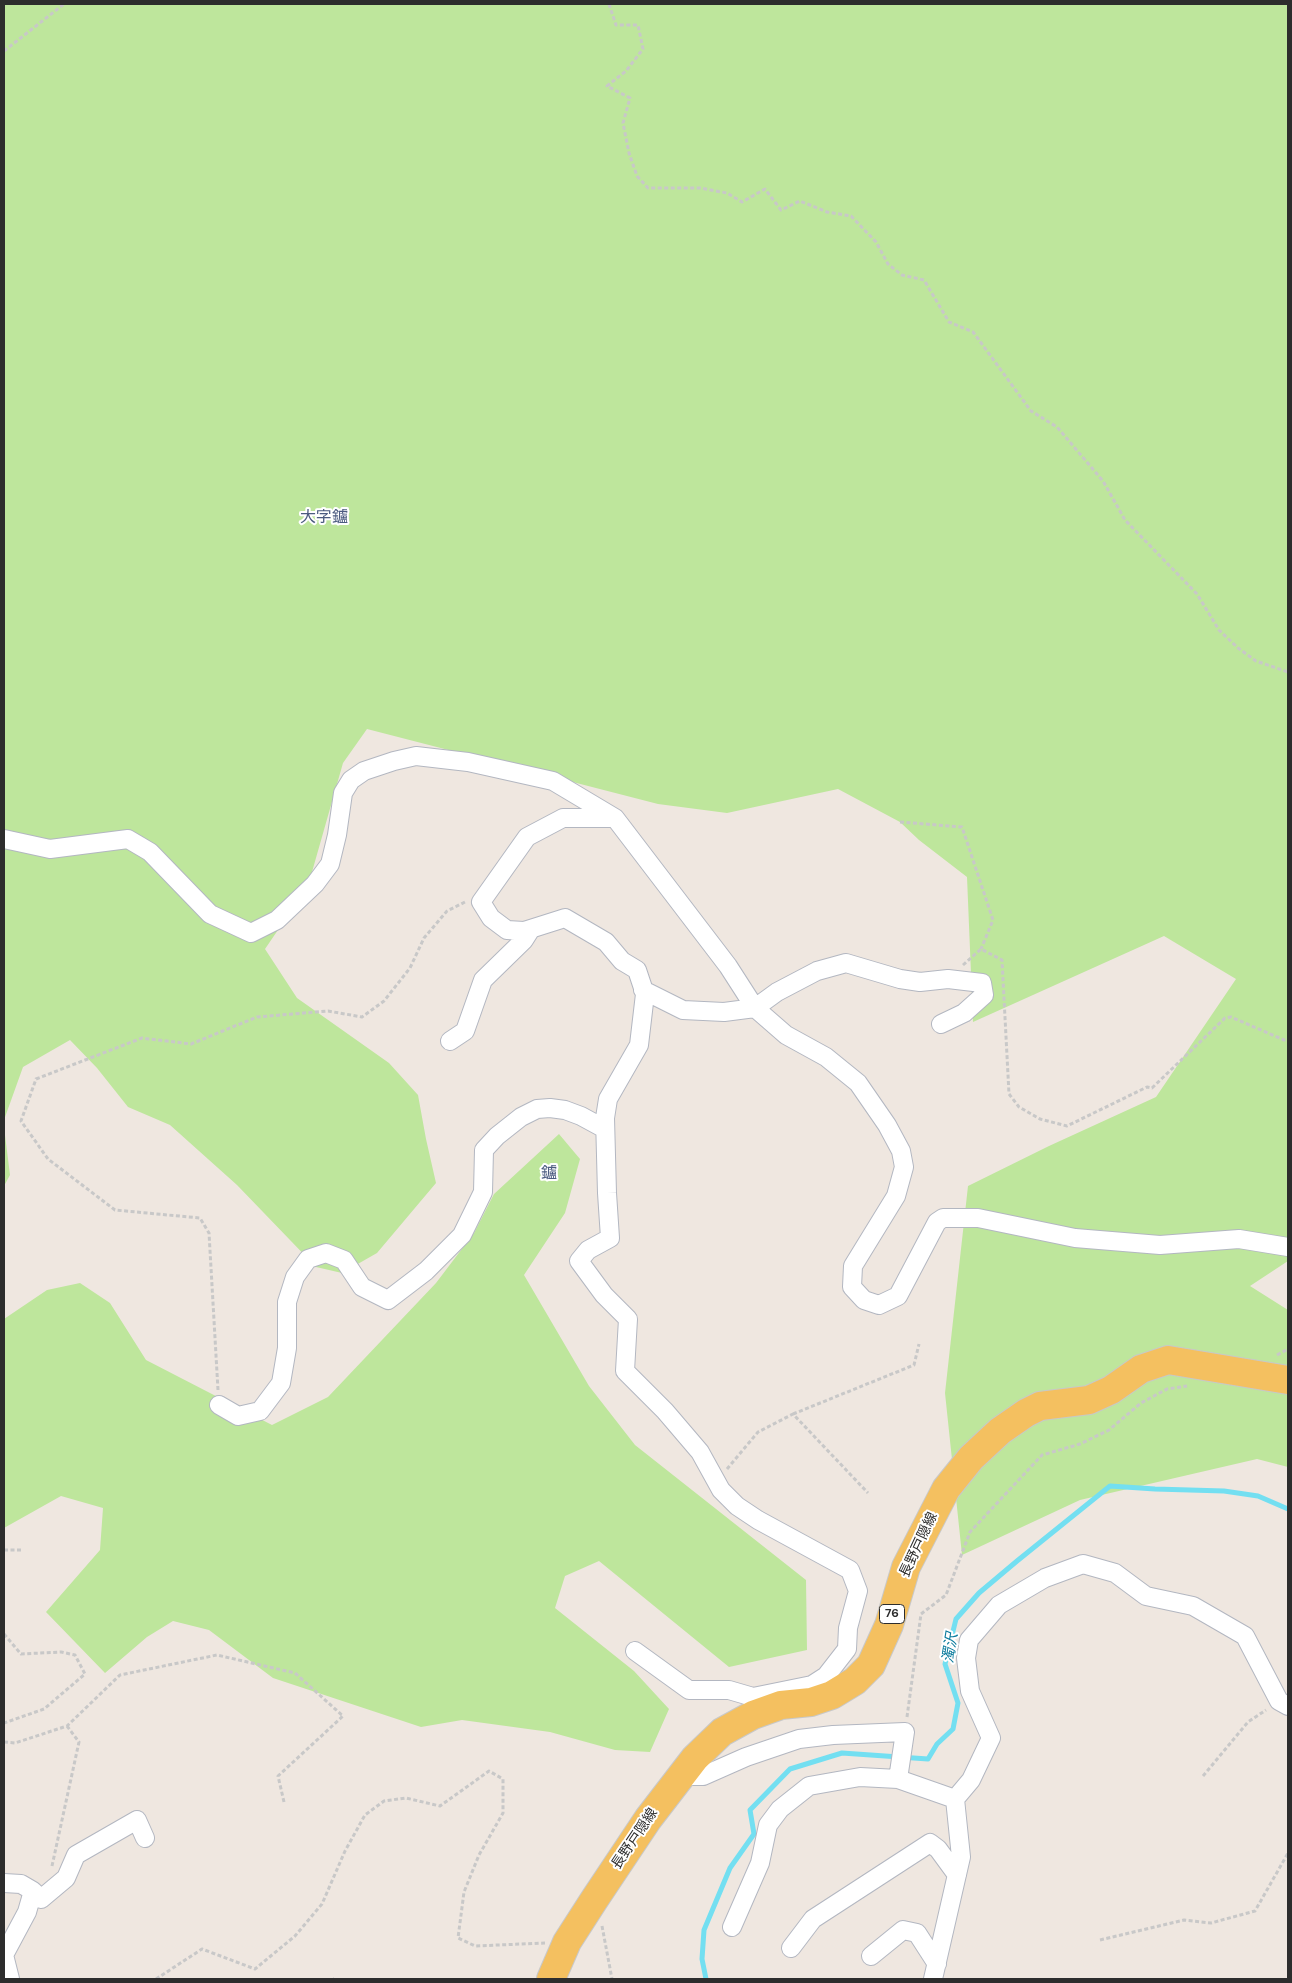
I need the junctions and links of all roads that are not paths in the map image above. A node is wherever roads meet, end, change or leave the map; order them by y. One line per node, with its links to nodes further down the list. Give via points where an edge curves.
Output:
1 (615, 818): 2 (street, via 553,782 468,762 416,756 394,761 364,771 350,780 343,793 330,864 315,884 277,920 252,933 210,914 150,852 128,839 50,849); 3 (street, via 563,818 527,837 481,902 491,918 507,930); 5 (street, via 728,966)
2 (4, 839)
3 (531, 929): 4 (street, via 565,918 606,942 622,960 637,970); 7 (street, via 483,980 465,1031)
4 (644, 990): 5 (street, via 683,1010 724,1012); 8 (street, via 639,1046 608,1099)
5 (755, 1008): 6 (street, via 817,971 846,963 920,982 948,979 982,983 984,995 964,1014); 9 (street, via 786,1035 826,1057 858,1083 901,1150 904,1167 896,1196 853,1266 852,1287 864,1300 879,1305 898,1296 937,1222 944,1218 978,1218 1075,1238 1160,1245 1239,1239)
6 (941, 1024)
7 (450, 1041)
8 (605, 1129): 11 (street, via 573,1113 550,1108 537,1109 521,1117 484,1150 483,1192 462,1235 426,1271 388,1300 362,1286 344,1260 326,1253 308,1259 295,1277 287,1302 287,1348 281,1383 260,1412 238,1416); 14 (street, via 610,1238 588,1250 579,1261 604,1295 628,1318 625,1372 665,1410 700,1452 722,1490 737,1506 850,1570 858,1591 848,1628 847,1649 826,1676)
9 (1288, 1247)
10 (1288, 1380): 14 (main road, 長野戸隠線 / 76, via 1168,1360 1141,1369 1111,1390 1089,1400 1040,1406 1026,1413 1000,1431 971,1458 946,1489 906,1567 889,1625 871,1665 855,1682 811,1702)
11 (219, 1405)
12 (634, 1651): 14 (street, via 689,1690 730,1690)
13 (1284, 1703): 17 (street, via 1245,1636 1193,1606 1146,1596 1115,1573 1083,1564 1045,1578 999,1605 969,1640 966,1658 970,1691 991,1738 971,1780)
14 (753, 1706): 16 (main road, 長野戸隠線 / 76, via 722,1732)
15 (899, 1774): 16 (street, via 904,1739 833,1735 798,1739 704,1776); 17 (street); 22 (street, via 860,1776 809,1786 780,1809 768,1825 760,1863)
16 (680, 1776): 27 (main road, 長野戸隠線 / 76, via 566,1942)
17 (955, 1799): 19 (street, via 961,1857)
18 (145, 1838): 21 (street, via 137,1820 76,1855 66,1878 42,1899)
19 (956, 1875): 23 (street, via 930,1843 813,1919); 25 (street)
20 (4, 1884): 21 (street, via 21,1884)
21 (33, 1891): 26 (street, via 27,1912 4,1954)
22 (732, 1927)
23 (792, 1948)
24 (871, 1956): 25 (street, via 903,1930 917,1933)
25 (935, 1972)
26 (10, 1979)
27 (551, 1979)

